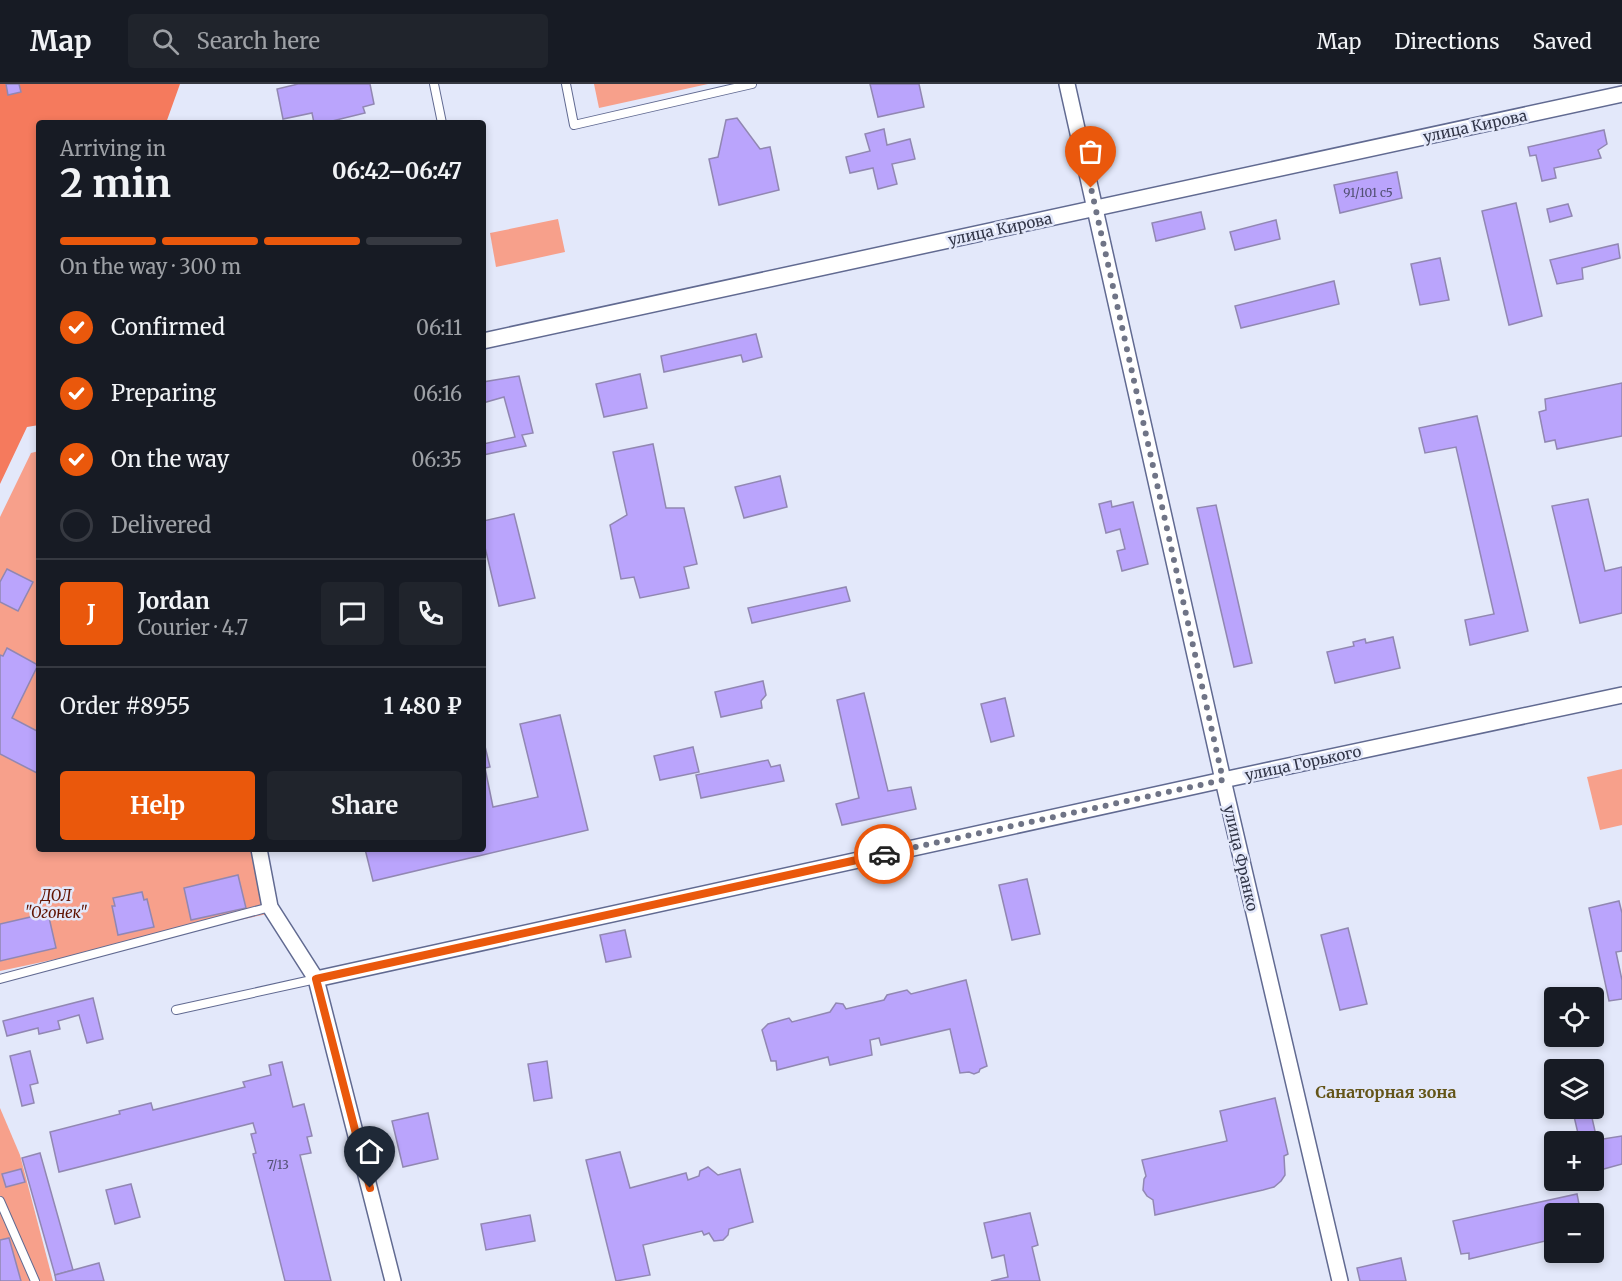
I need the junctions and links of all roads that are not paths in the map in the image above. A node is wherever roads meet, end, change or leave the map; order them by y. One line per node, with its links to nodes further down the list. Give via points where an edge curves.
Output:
1 (434, 84): 6 (lane)
2 (566, 84): 3 (lane, via 574,125)
3 (752, 84)
4 (1067, 84): 7 (street, улица Франко)
5 (1622, 94): 7 (street, улица Кирова)
6 (441, 120)
7 (1096, 209): 8 (street, улица Кирова); 10 (street, улица Франко)
8 (486, 340)
9 (1622, 695): 10 (street, улица Горького)
10 (1223, 780): 14 (street, улица Горького); 19 (street, улица Франко)
11 (260, 852): 12 (street)
12 (270, 907): 13 (lane); 14 (street)
13 (0, 979)
14 (316, 979): 15 (lane); 18 (street)
15 (176, 1010)
16 (0, 1201): 17 (lane)
17 (35, 1281)
18 (393, 1281)
19 (1340, 1281)

